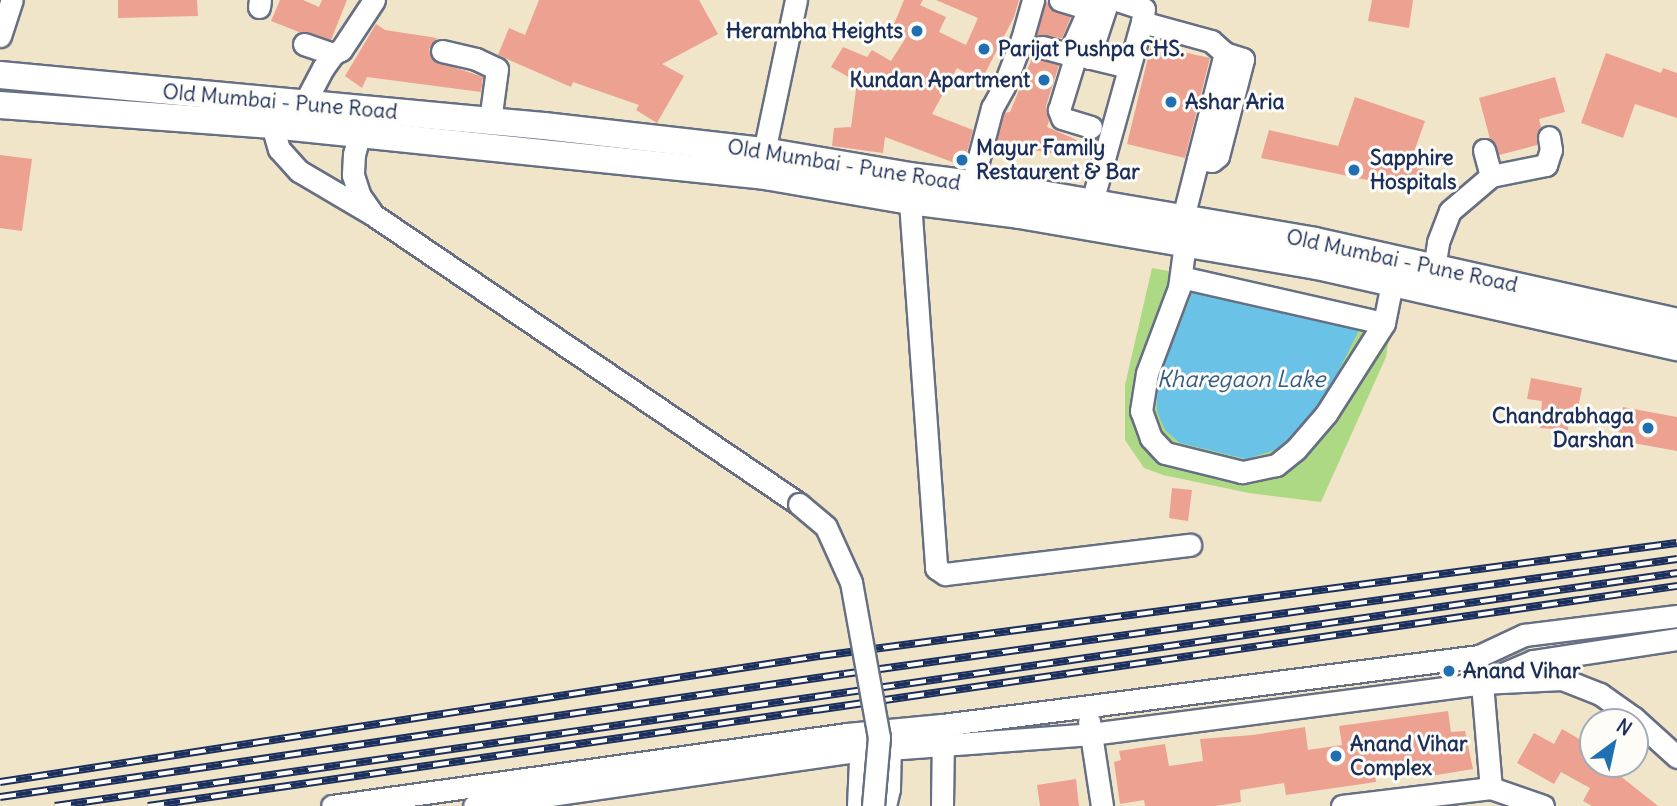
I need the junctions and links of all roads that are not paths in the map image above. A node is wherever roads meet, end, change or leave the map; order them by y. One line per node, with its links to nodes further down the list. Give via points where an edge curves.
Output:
1 (12, 0): 9 (street)
2 (374, 0): 13 (street, via 341,50)
3 (796, 0): 25 (street)
4 (1033, 0): 27 (street, via 1018,51 992,108)
5 (1060, 0): 7 (street)
6 (1117, 0): 8 (street, via 1144,9)
7 (1097, 3): 11 (street, via 1069,54); 14 (street)
8 (1142, 22): 15 (street); 31 (street, via 1211,41 1225,53)
9 (0, 36)
10 (304, 44): 13 (street)
11 (1042, 47)
12 (442, 51): 19 (street, via 497,69)
13 (333, 54): 17 (street)
14 (1089, 58): 15 (street); 22 (street, via 1079,55 1074,61 1059,110 1062,118)
15 (1128, 67): 29 (street)
16 (0, 75): 17 (main road, Old Mumbai - Pune Road)
17 (304, 104): 20 (main road, Old Mumbai - Pune Road)
18 (0, 105): 21 (main road, Old Mumbai - Pune Road)
19 (490, 121): 20 (main road, Old Mumbai - Pune Road); 25 (main road, Old Mumbai - Pune Road)
20 (363, 122): 21 (main road, Old Mumbai - Pune Road); 25 (main road, Old Mumbai - Pune Road); 30 (street, via 353,175)
21 (272, 125): 30 (street, via 279,149 299,172)
22 (1091, 127)
23 (1549, 137): 26 (street, via 1546,165)
24 (1484, 150): 26 (street)
25 (761, 163): 28 (main road, Old Mumbai - Pune Road)
26 (1491, 176): 33 (street, via 1450,211 1438,242)
27 (972, 184): 28 (main road, Old Mumbai - Pune Road); 29 (main road, Old Mumbai - Pune Road)
28 (909, 188): 31 (main road, Old Mumbai - Pune Road, via 1019,215); 39 (street, via 936,568 945,574)
29 (1092, 202): 31 (main road, Old Mumbai - Pune Road)
30 (372, 214): 55 (street, bridge, via 799,504 826,527 851,582 878,737)
31 (1184, 231): 32 (street); 33 (main road, Old Mumbai - Pune Road, via 1315,241); 34 (main road, Old Mumbai - Pune Road)
32 (1181, 277): 37 (street); 37 (street, via 1147,373 1141,411 1151,438 1166,453 1242,472 1276,465 1296,449 1326,414)
33 (1432, 279): 34 (main road, Old Mumbai - Pune Road); 35 (main road, Old Mumbai - Pune Road)
34 (1392, 283): 37 (street)
35 (1591, 314): 36 (main road, Old Mumbai - Pune Road); 38 (main road, Old Mumbai - Pune Road)
36 (1677, 322)
37 (1384, 323)
38 (1677, 347)
39 (1190, 545)
40 (1677, 616): 42 (street, via 1524,635)
41 (1677, 639): 43 (street, via 1533,661)
42 (1479, 656): 43 (street); 44 (street)
43 (1482, 683): 46 (street); 50 (street, via 1562,679 1600,694); 51 (street)
44 (1085, 706): 45 (street); 46 (street)
45 (942, 725): 47 (street); 48 (street)
46 (1091, 734): 47 (street); 58 (street)
47 (945, 747): 48 (street); 57 (street)
48 (890, 751): 49 (street); 49 (street); 56 (street)
49 (861, 752): 52 (street); 53 (street); 54 (street)
50 (1677, 757)
51 (1491, 788): 59 (street); 60 (street)
52 (332, 806)
53 (474, 806)
54 (858, 806)
55 (873, 806)
56 (885, 806)
57 (942, 806)
58 (1102, 806)
59 (1342, 806)
60 (1544, 806)

